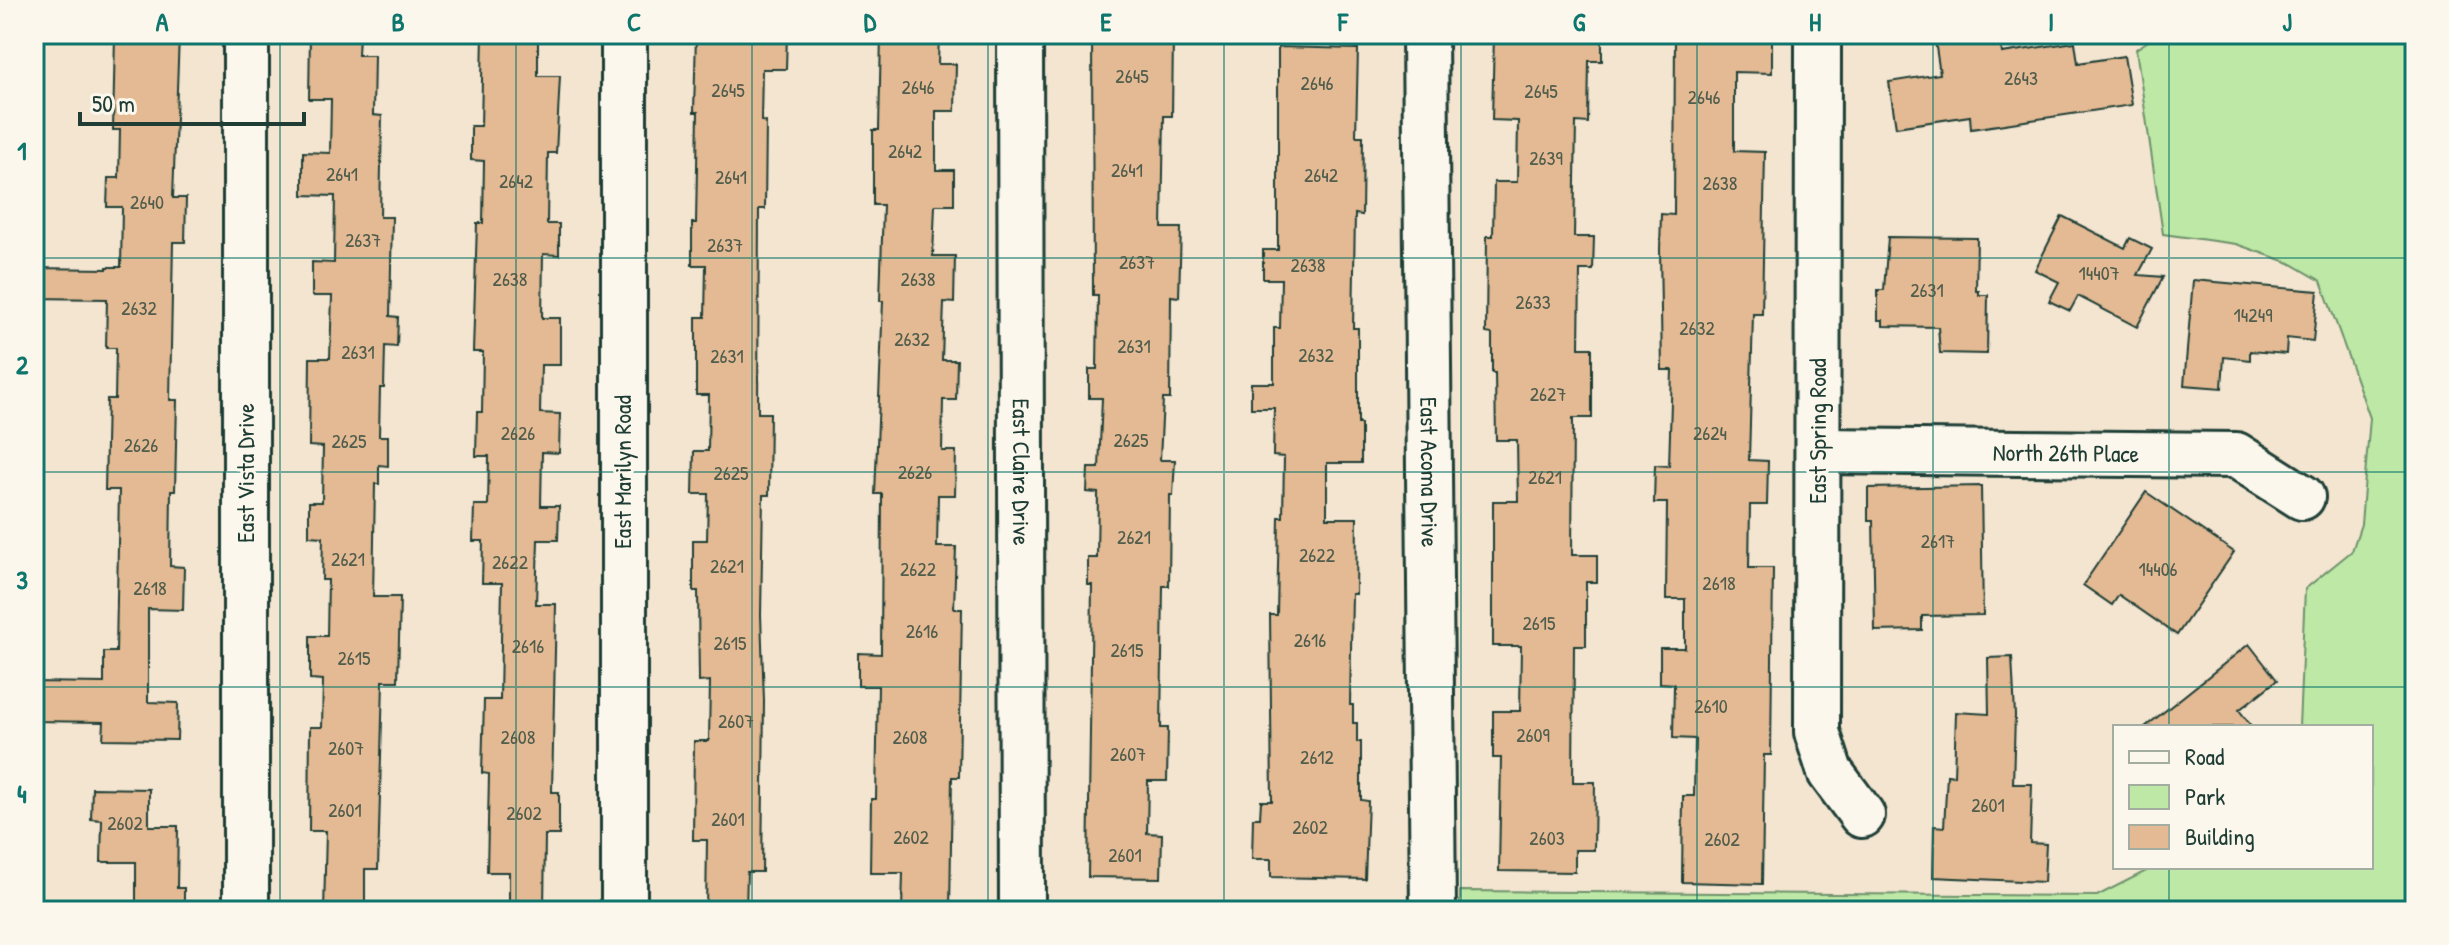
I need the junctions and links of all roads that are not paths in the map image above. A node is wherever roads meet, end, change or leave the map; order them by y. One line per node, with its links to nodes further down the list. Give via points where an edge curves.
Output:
1 (246, 34): 9 (street, East Vista Drive)
2 (624, 34): 10 (street, East Marilyn Road)
3 (1020, 34): 11 (street, East Claire Drive)
4 (1425, 34): 12 (street, East Acoma Drive)
5 (1818, 34): 6 (street, East Spring Road)
6 (1818, 451): 7 (street, North 26th Place, via 2236,455); 8 (street, East Spring Road, via 1817,732 1830,772)
7 (2302, 497)
8 (1862, 815)
9 (246, 911)
10 (624, 911)
11 (1022, 911)
12 (1433, 911)

